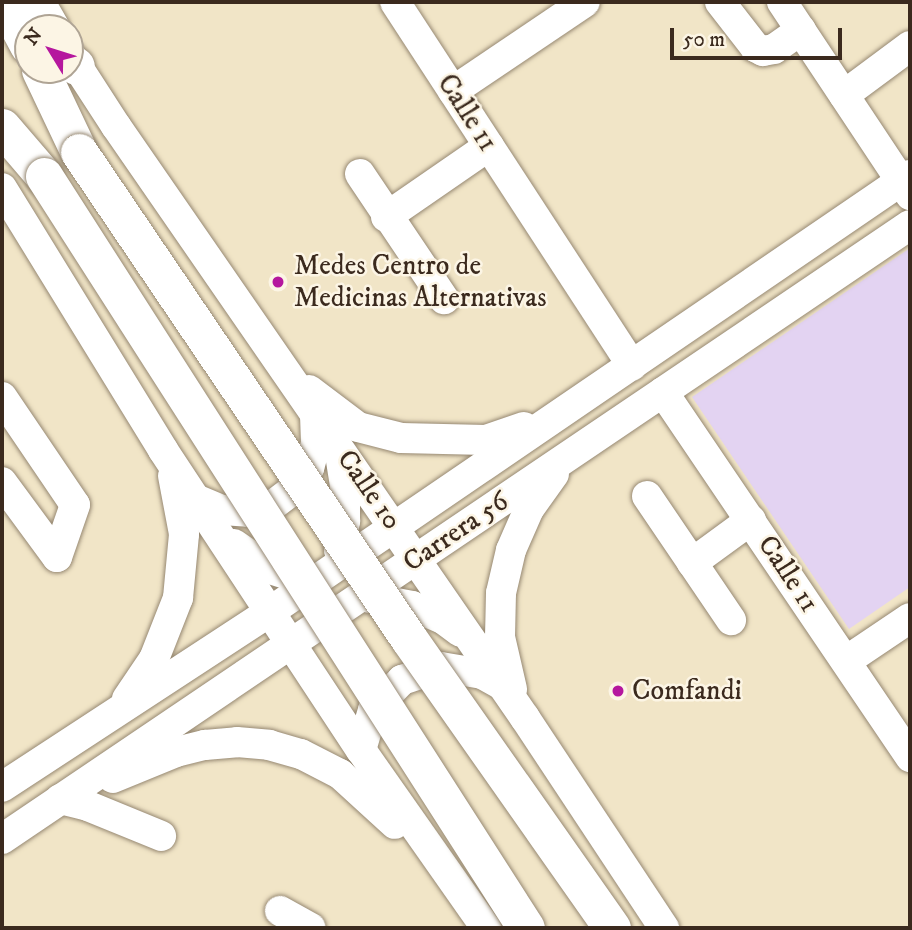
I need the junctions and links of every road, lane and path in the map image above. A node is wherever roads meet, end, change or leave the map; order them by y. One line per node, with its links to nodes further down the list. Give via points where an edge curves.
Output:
1 (394, 2): 9 (street, Calle 11)
2 (585, 2): 9 (street)
3 (720, 2): 5 (street, via 763,51 774,49)
4 (782, 2): 5 (street)
5 (801, 30): 10 (street)
6 (910, 46): 10 (street)
7 (84, 78): 20 (street, Calle 10)
8 (47, 84): 58 (main road, Calle 10, bridge, via 79,152 401,627)
9 (453, 91): 12 (street, Calle 11)
10 (844, 95): 14 (street)
11 (2, 127): 57 (main road, bridge, via 44,176)
12 (489, 146): 16 (street); 19 (street, Calle 11)
13 (360, 174): 16 (street)
14 (907, 184): 19 (street, Carrera 56)
15 (2, 188): 27 (street)
16 (386, 217): 18 (street)
17 (910, 225): 21 (street, Carrera 56)
18 (444, 299)
19 (632, 365): 22 (street, Carrera 56)
20 (285, 368): 22 (street, via 320,401 358,427 401,438 486,440 526,427); 24 (street, Calle 10)
21 (663, 391): 25 (street, Carrera 56); 31 (street, Calle 11)
22 (589, 394): 32 (street, Carrera 56)
23 (5, 410): 28 (street, via 75,505 57,557)
24 (315, 414): 26 (street, Calle 10); 30 (street, via 316,443 309,468 294,489 273,505 248,512 222,510)
25 (587, 443): 34 (street, Carrera 56); 44 (street, via 555,473 529,509 511,550 501,593 500,637 508,681)
26 (338, 446): 32 (street, Calle 10); 36 (street, via 345,521)
27 (163, 450): 30 (street); 46 (street, via 182,512 184,555 178,598 164,640 143,678)
28 (2, 482)
29 (647, 496): 35 (street)
30 (198, 500): 33 (street)
31 (751, 520): 35 (street); 42 (street, Calle 11)
32 (394, 527): 34 (street, Calle 10); 36 (street, Carrera 56)
33 (218, 530): 36 (street, via 270,569); 37 (street)
34 (416, 559): 36 (street, Carrera 56); 40 (street, Calle 10)
35 (692, 563): 39 (street)
36 (335, 589): 37 (street, Carrera 56); 40 (street, via 412,606 443,619); 41 (street); 45 (street, via 330,662)
37 (271, 611): 41 (street); 46 (street, Carrera 56)
38 (910, 618): 42 (street)
39 (731, 620)
40 (471, 640): 43 (street, Calle 10)
41 (291, 642): 45 (street); 50 (street)
42 (846, 661): 48 (street, Calle 11)
43 (500, 684): 44 (street, Calle 10); 47 (street, via 482,674 441,667 402,680 373,710)
44 (525, 719): 59 (street, Calle 10)
45 (344, 723): 47 (street)
46 (98, 726): 49 (street, Carrera 56)
47 (361, 750): 53 (street)
48 (910, 757)
49 (3, 783)
50 (60, 799): 51 (street); 52 (street); 53 (street, via 189,748 224,743 269,745 313,759 356,785)
51 (161, 836)
52 (2, 839)
53 (443, 871): 56 (street)
54 (280, 911): 55 (street)
55 (311, 928)
56 (486, 928)
57 (526, 928)
58 (612, 928)
59 (664, 928)

